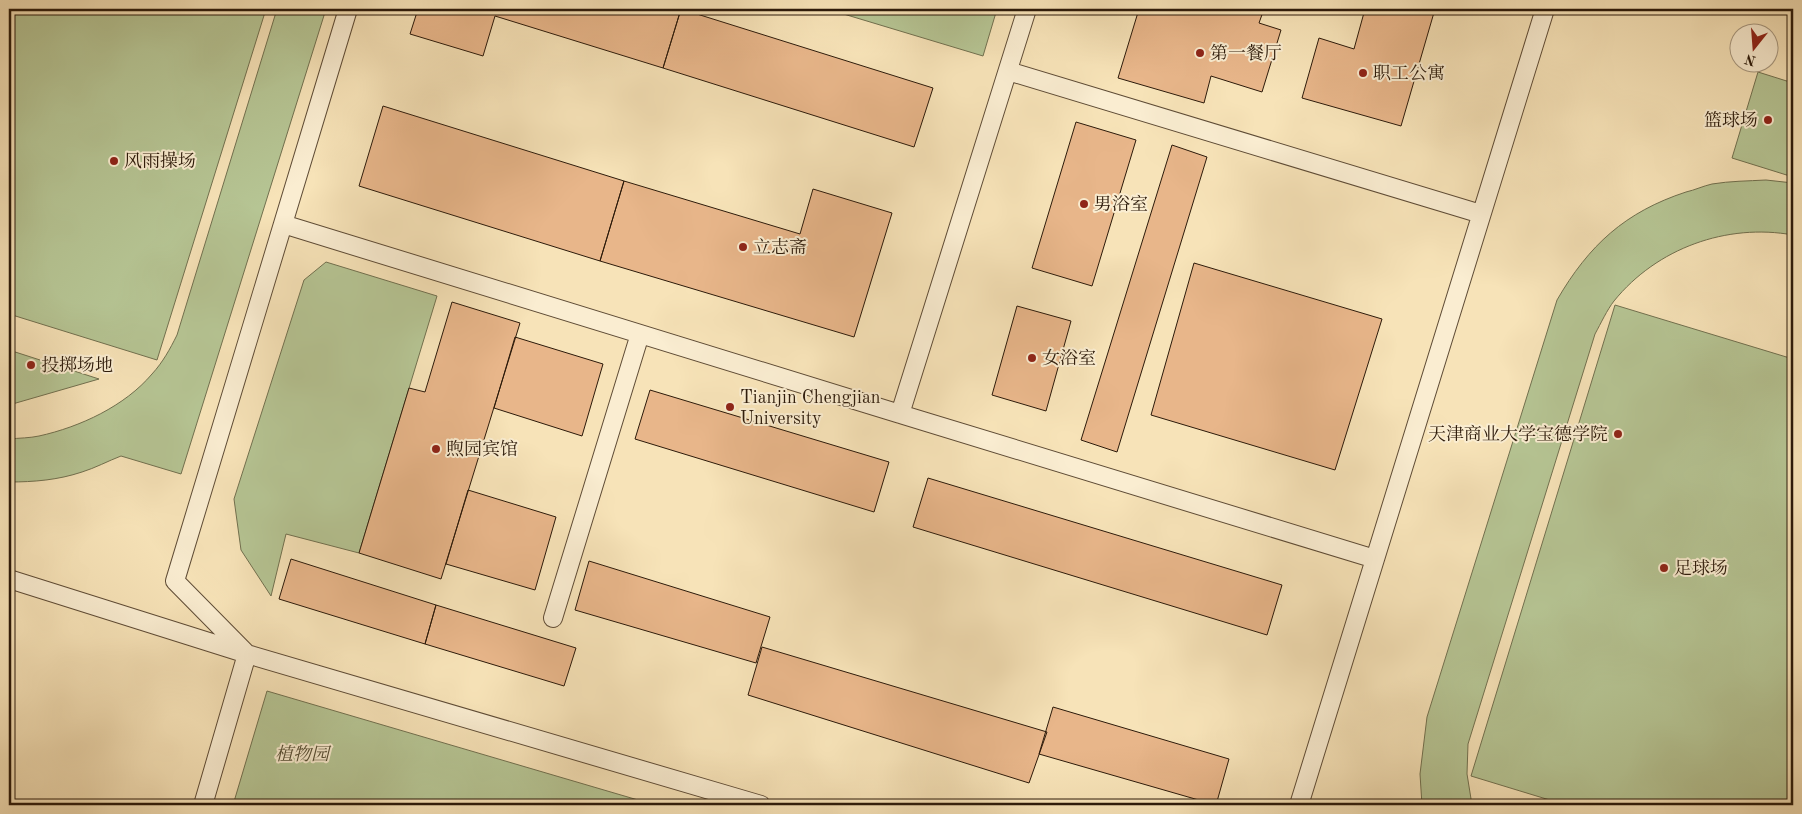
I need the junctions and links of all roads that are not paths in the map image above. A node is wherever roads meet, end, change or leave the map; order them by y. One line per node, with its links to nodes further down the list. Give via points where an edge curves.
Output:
1 (348, 9): 6 (lane)
2 (1027, 9): 4 (lane)
3 (1545, 9): 5 (lane)
4 (1008, 71): 5 (lane); 8 (lane)
5 (1481, 214): 9 (lane)
6 (283, 224): 7 (lane); 12 (lane, via 175,581)
7 (640, 334): 8 (lane); 11 (lane)
8 (900, 414): 9 (lane)
9 (1375, 558): 15 (lane)
10 (9, 579): 12 (lane)
11 (553, 618)
12 (247, 654): 13 (lane); 14 (lane)
13 (203, 805)
14 (761, 805)
15 (1299, 805)

